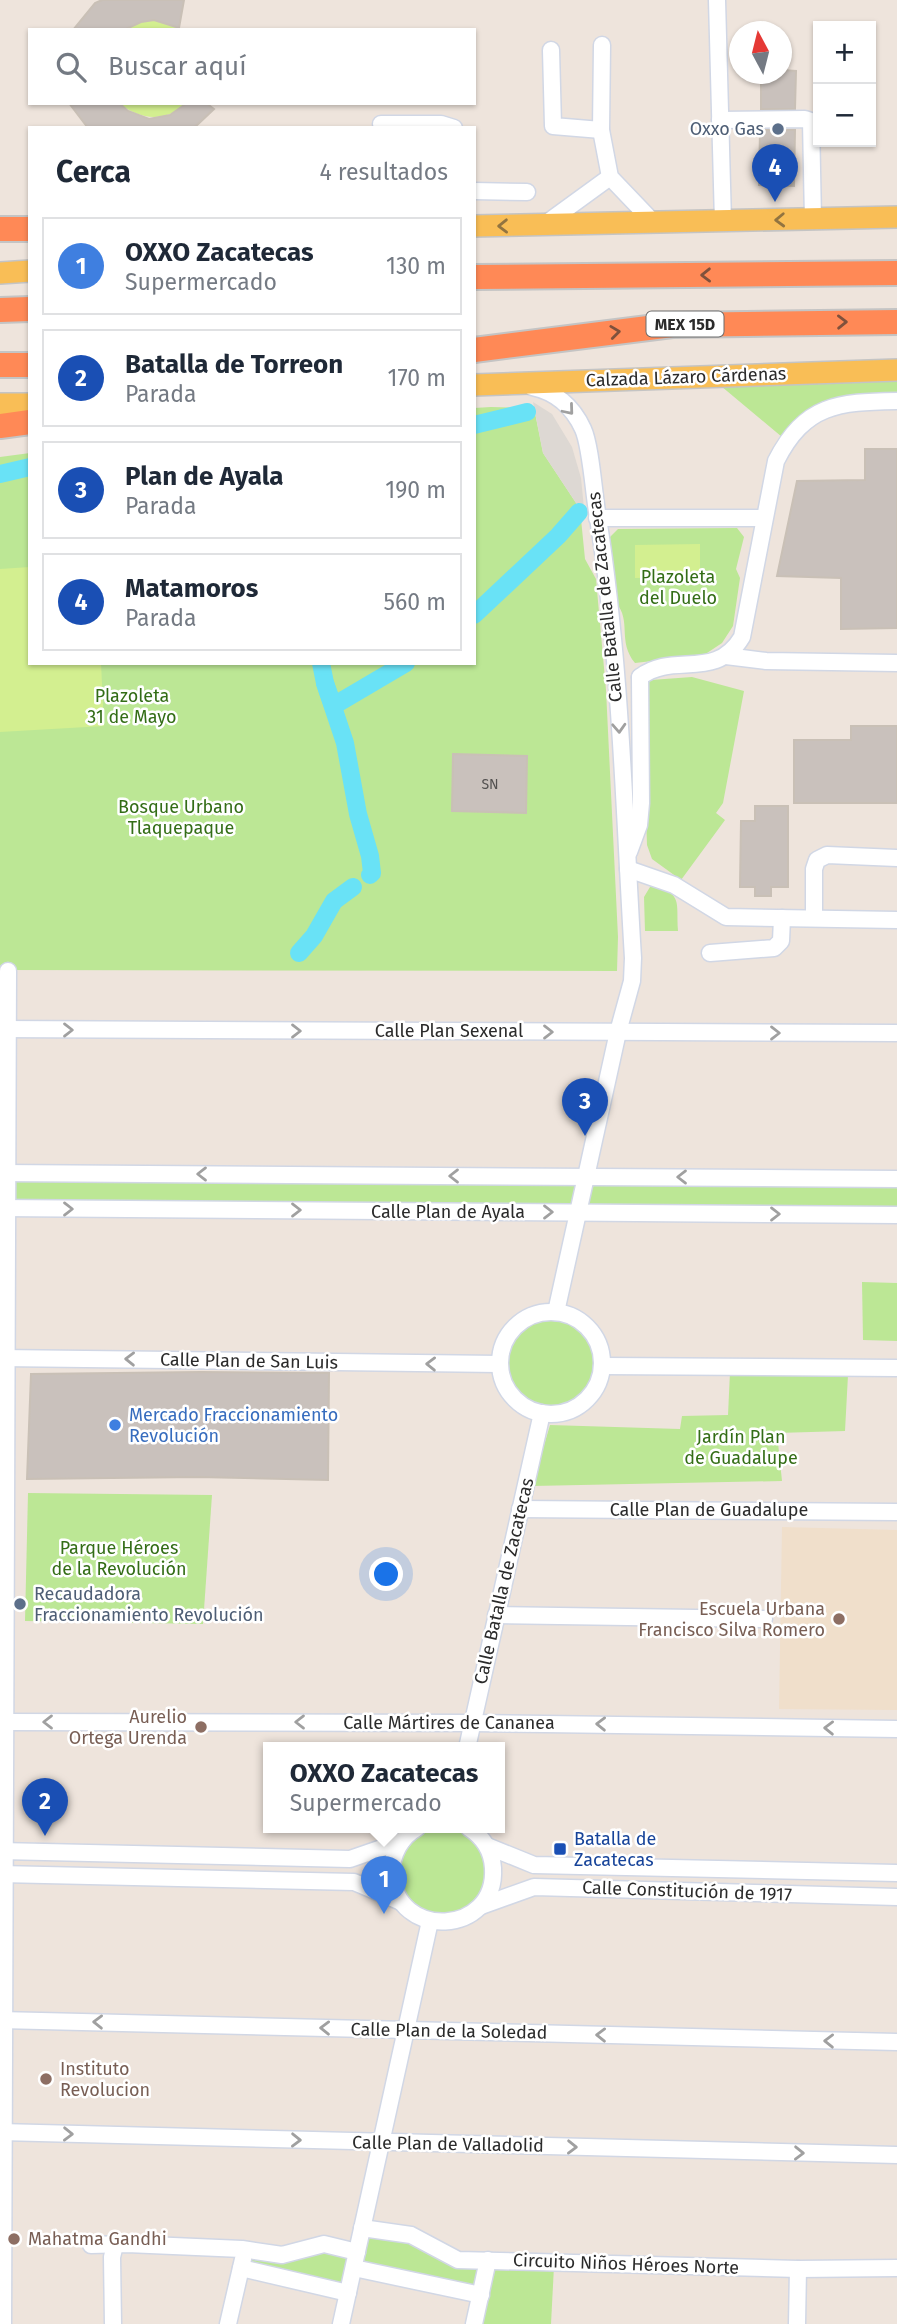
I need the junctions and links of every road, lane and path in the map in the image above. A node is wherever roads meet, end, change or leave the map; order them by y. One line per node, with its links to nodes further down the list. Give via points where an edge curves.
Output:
1 (717, 0): 4 (street)
2 (602, 45): 7 (street)
3 (551, 50): 7 (street, via 553,126)
4 (720, 120): 12 (street, via 811,121); 13 (street)
5 (381, 124): 6 (street)
6 (448, 126)
7 (601, 130): 8 (street)
8 (610, 177): 14 (street); 15 (street)
9 (476, 191): 10 (street)
10 (527, 192)
11 (897, 217): 12 (main road)
12 (813, 219): 13 (main road, one-way to 13)
13 (723, 222): 14 (main road)
14 (654, 223): 15 (main road)
15 (544, 225): 16 (main road, one-way to 16)
16 (476, 226)
17 (0, 229): 18 (highway)
18 (28, 229)
19 (28, 271): 20 (main road)
20 (0, 273)
21 (897, 273): 22 (highway, one-way to 22)
22 (476, 277)
23 (28, 309): 24 (highway)
24 (0, 310)
25 (897, 322): 26 (highway, MEX 15D, one-way to 25, via 672,325)
26 (476, 350)
27 (0, 365): 28 (highway)
28 (28, 365)
29 (897, 370): 30 (main road, Calzada Lázaro Cárdenas)
30 (509, 383): 31 (main road, Calzada Lázaro Cárdenas); 37 (street, Calle Batalla de Zacatecas, one-way to 37, via 547,390 569,407 584,431)
31 (476, 386)
32 (897, 401): 38 (street, via 842,404 801,426 787,439 776,461)
33 (0, 404): 34 (main road)
34 (28, 404)
35 (28, 422): 36 (highway)
36 (0, 426)
37 (597, 518): 38 (street); 41 (street, Calle Batalla de Zacatecas)
38 (764, 519): 39 (street, via 742,637)
39 (726, 656): 40 (street); 42 (street, Calle Batalla de Zacatecas, via 703,664 653,669)
40 (897, 663)
41 (615, 674): 42 (street); 44 (street, Calle Batalla de Zacatecas, one-way to 44)
42 (640, 677): 44 (street, Calle Batalla de Zacatecas, via 641,803)
43 (897, 858): 46 (street, via 827,855 817,860)
44 (627, 863): 45 (street, via 726,917); 51 (street, Calle Batalla de Zacatecas, via 633,972)
45 (782, 918): 46 (street); 48 (street, via 781,941 774,948)
46 (814, 918): 47 (street)
47 (897, 920)
48 (710, 953)
49 (8, 971): 50 (street)
50 (4, 1029): 51 (street, Calle Plan Sexenal, one-way to 51); 53 (street)
51 (618, 1032): 52 (street, Calle Plan Sexenal, one-way to 52); 54 (street, Calle Batalla de Zacatecas)
52 (897, 1033)
53 (4, 1173): 54 (street, Calle Plan de Ayala, one-way to 53); 56 (street)
54 (586, 1177): 55 (street, Calle Plan de Ayala, one-way to 54); 57 (street, Calle Batalla de Zacatecas)
55 (897, 1179)
56 (4, 1208): 57 (street, Calle Plan de Ayala, one-way to 57); 60 (street)
57 (578, 1213): 58 (street, Calle Plan de Ayala, one-way to 58); 59 (street, Calle Batalla de Zacatecas)
58 (897, 1215)
59 (556, 1312): 61 (street, via 534,1314 515,1325 503,1343); 62 (street, via 575,1318 590,1330)
60 (4, 1358): 61 (street, Calle Plan de San Luis, one-way to 60); 65 (street)
61 (499, 1364): 64 (street, via 512,1397 525,1408)
62 (602, 1366): 63 (street); 64 (street, via 599,1380 583,1403 563,1412)
63 (897, 1368)
64 (542, 1413): 66 (street, Calle Batalla de Zacatecas)
65 (4, 1486): 68 (street)
66 (520, 1509): 67 (street, Calle Plan de Guadalupe); 69 (street, Calle Batalla de Zacatecas)
67 (897, 1512)
68 (3, 1599): 71 (street)
69 (496, 1615): 70 (street); 72 (street, Calle Batalla de Zacatecas)
70 (764, 1619)
71 (3, 1722): 72 (street, Calle Mártires de Cananea, one-way to 71); 79 (street)
72 (472, 1723): 73 (street, Calle Mártires de Cananea, one-way to 72); 74 (street, Calle Batalla de Zacatecas)
73 (897, 1729)
74 (468, 1742)
75 (411, 1833): 77 (street)
76 (476, 1833): 78 (street)
77 (402, 1841): 79 (street, via 350,1859); 83 (street, via 391,1872)
78 (487, 1846): 80 (street, Calle Constitución de 1917, via 534,1865); 84 (street, via 494,1877)
79 (3, 1851): 81 (street)
80 (897, 1873)
81 (3, 1874): 83 (street, via 354,1882); 86 (street)
82 (897, 1897): 84 (street, Calle Constitución de 1917, via 534,1887)
83 (401, 1902): 85 (street)
84 (481, 1906): 85 (street, Calle Constitución de 1917, via 457,1921)
85 (430, 1921): 87 (street)
86 (2, 2020): 87 (street, Calle Plan de la Soledad, one-way to 86); 89 (street)
87 (405, 2030): 88 (street, Calle Plan de la Soledad, one-way to 87); 90 (street)
88 (897, 2042)
89 (2, 2132): 90 (street, Calle Plan de Valladolid, one-way to 90); 103 (street)
90 (381, 2142): 91 (street, Calle Plan de Valladolid, one-way to 91); 92 (street)
91 (897, 2155)
92 (362, 2228): 96 (street); 97 (street, Circuito Niños Héroes Norte, via 411,2235 458,2260)
93 (91, 2245): 94 (street)
94 (115, 2245): 95 (street); 104 (street)
95 (244, 2250): 96 (street, via 282,2255 324,2244); 98 (street)
96 (355, 2260): 101 (street); 102 (street)
97 (488, 2260): 100 (street, Circuito Niños Héroes Norte); 102 (street)
98 (241, 2267): 101 (street); 105 (street)
99 (897, 2268): 100 (street, Circuito Niños Héroes Norte)
100 (798, 2269): 108 (street)
101 (348, 2293): 106 (street)
102 (481, 2295): 107 (street)
103 (3, 2324)
104 (113, 2324)
105 (228, 2324)
106 (341, 2324)
107 (474, 2324)
108 (797, 2324)

